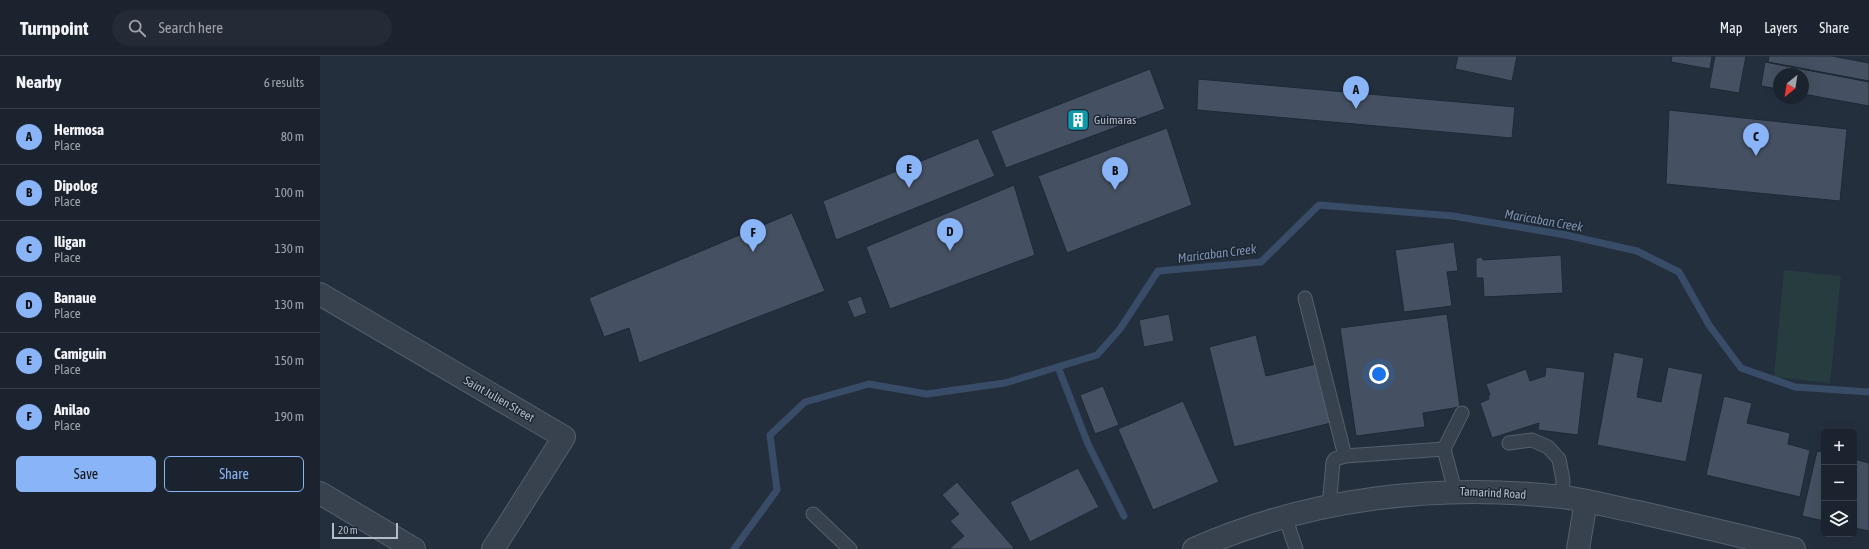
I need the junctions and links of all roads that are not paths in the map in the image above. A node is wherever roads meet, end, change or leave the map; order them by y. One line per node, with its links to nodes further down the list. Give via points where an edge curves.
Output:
1 (320, 294): 15 (street, Saint Julien Street, via 564,437)
2 (1305, 298): 6 (lane)
3 (1462, 413): 5 (lane)
4 (1509, 443): 9 (lane, via 1532,440 1548,447 1559,459 1563,480)
5 (1444, 449): 6 (lane); 7 (lane)
6 (1345, 456): 11 (lane, via 1333,462)
7 (1455, 491): 9 (street, Tamarind Road); 11 (street, Tamarind Road, via 1387,496)
8 (320, 493): 14 (street)
9 (1562, 497): 10 (street, Tamarind Road)
10 (1586, 501): 19 (street); 20 (street, Tamarind Road)
11 (1329, 507): 13 (street, Tamarind Road)
12 (814, 514): 16 (lane)
13 (1285, 516): 17 (street, Tamarind Road, via 1221,537); 18 (lane)
14 (414, 549)
15 (493, 549)
16 (850, 549)
17 (1194, 549)
18 (1296, 549)
19 (1578, 549)
20 (1794, 549)

